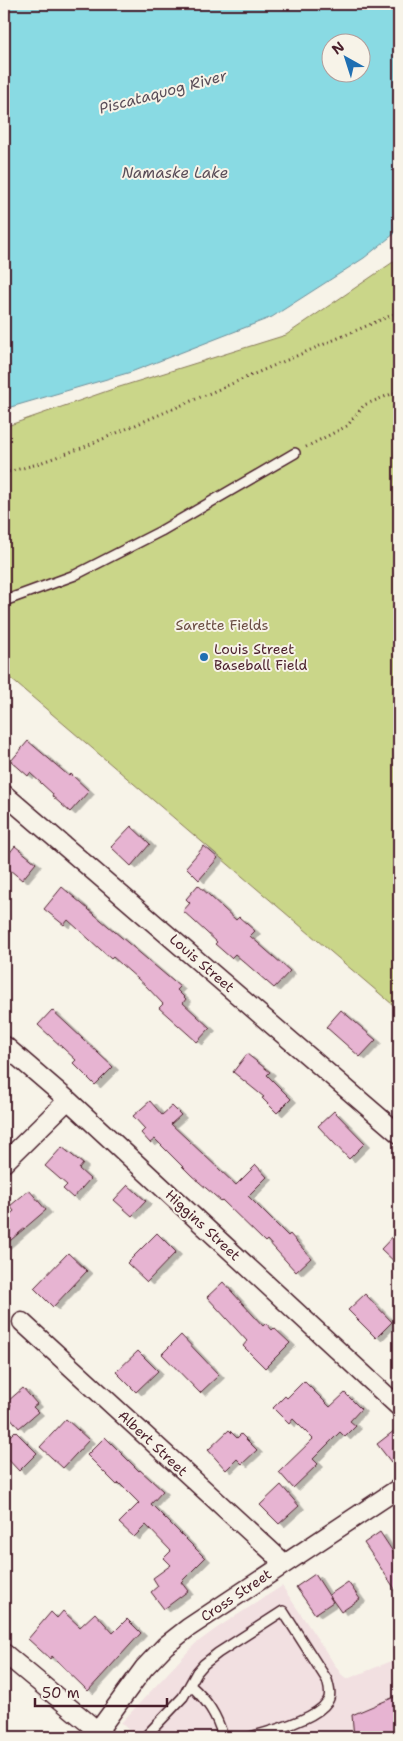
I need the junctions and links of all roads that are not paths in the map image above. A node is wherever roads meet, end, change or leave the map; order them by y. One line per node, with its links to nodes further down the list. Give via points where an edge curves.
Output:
1 (295, 453): 2 (lane, via 161,531 84,570)
2 (4, 601)
3 (4, 794): 6 (street, Louis Street)
4 (4, 1045): 5 (street, Higgins Street)
5 (68, 1100): 7 (street); 9 (street, Higgins Street)
6 (399, 1134)
7 (4, 1162)
8 (22, 1322): 11 (street, Albert Street)
9 (399, 1407)
10 (399, 1488): 11 (street, Cross Street)
11 (284, 1563): 14 (street, Cross Street, via 164,1646 144,1668)
12 (5, 1657): 14 (street)
13 (190, 1685): 15 (lane, via 183,1698); 16 (lane, via 212,1709); 17 (lane, via 204,1664 283,1611 327,1680 328,1701 308,1716)
14 (101, 1734)
15 (145, 1737)
16 (223, 1737)
17 (250, 1737)

